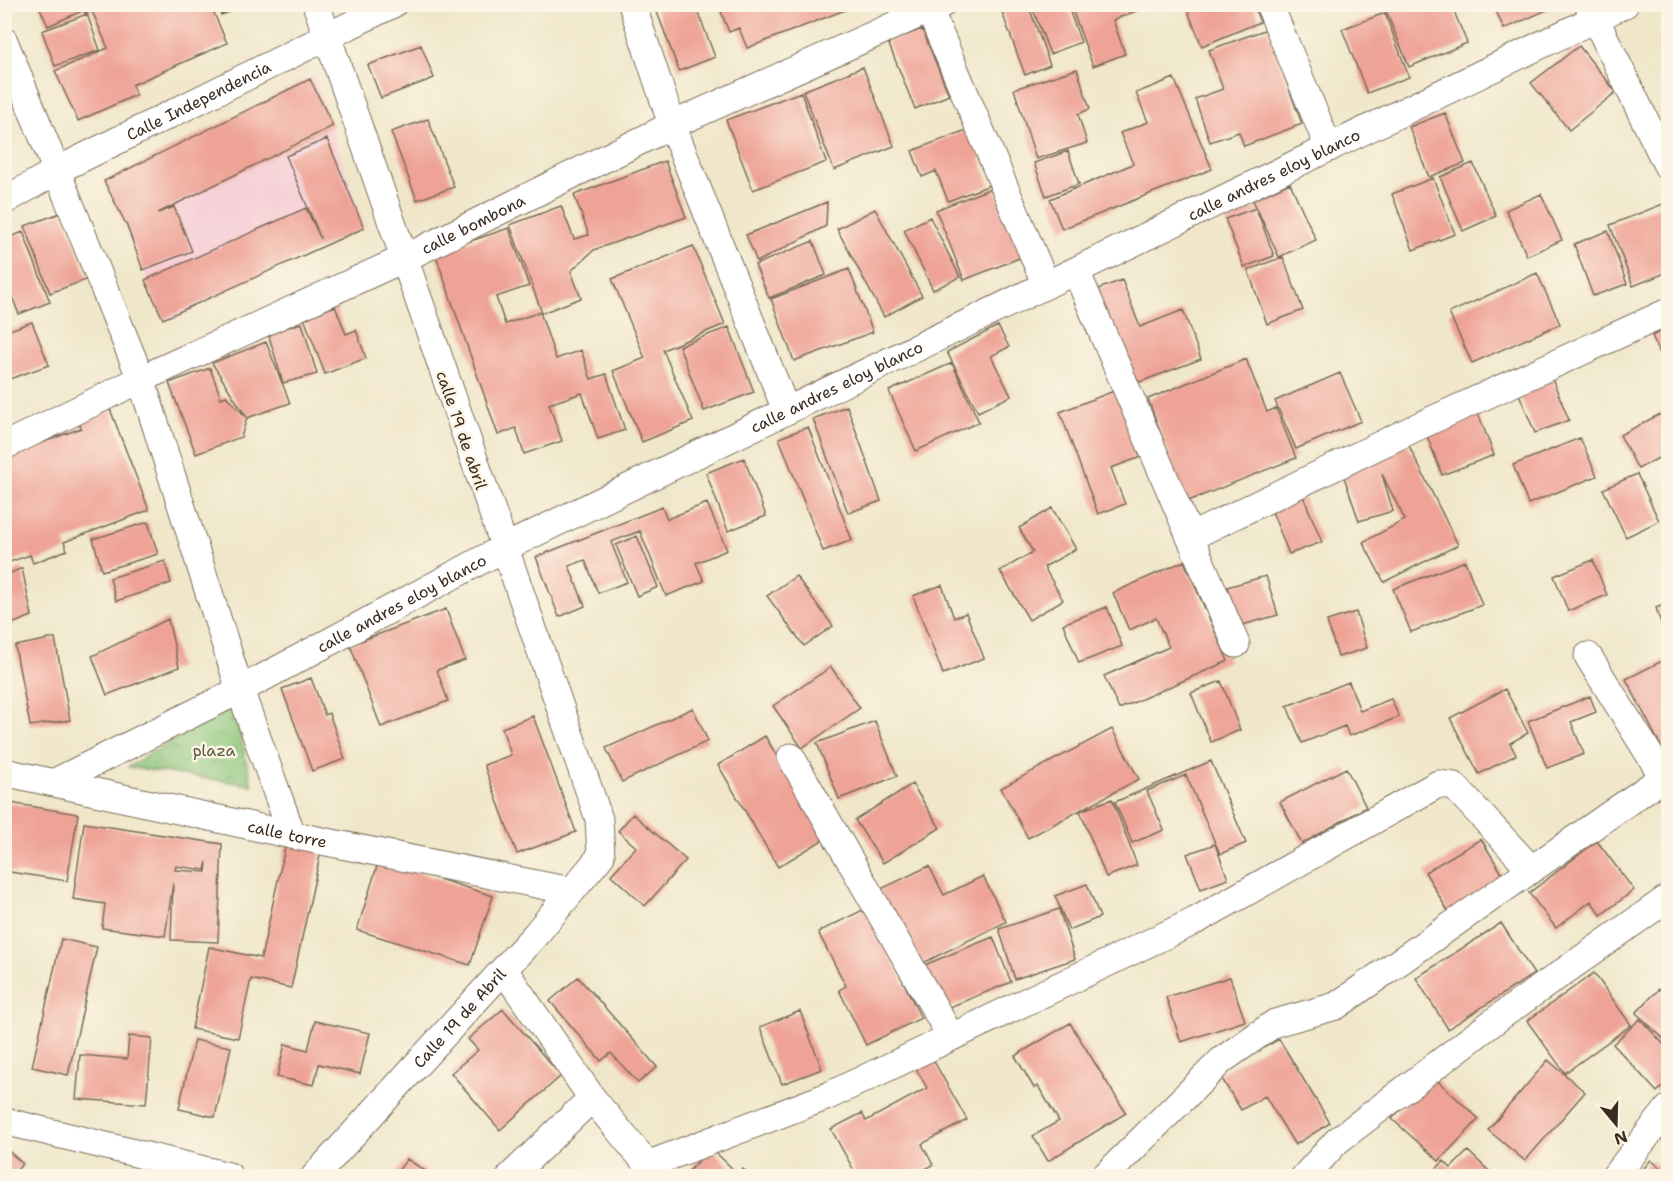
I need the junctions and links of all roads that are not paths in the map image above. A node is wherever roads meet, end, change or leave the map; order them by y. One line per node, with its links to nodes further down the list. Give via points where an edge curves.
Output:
1 (316, 4): 8 (street, calle 19 de abril)
2 (393, 4): 8 (street, Calle Independencia)
3 (632, 4): 10 (street)
4 (1269, 4): 11 (street)
5 (1625, 4): 7 (street, calle andres eloy blanco)
6 (933, 6): 10 (street, calle bombona); 17 (street)
7 (1591, 11): 11 (street, calle andres eloy blanco); 12 (street)
8 (326, 36): 13 (street, Calle Independencia); 15 (street, calle 19 de abril)
9 (4, 40): 13 (street)
10 (672, 125): 15 (street, calle bombona); 20 (street)
11 (1329, 148): 16 (street, calle andres eloy blanco)
12 (1668, 168)
13 (58, 170): 14 (street, Calle Independencia); 19 (street)
14 (4, 201)
15 (403, 259): 19 (street, calle bombona); 23 (street, calle 19 de abril)
16 (1076, 271): 17 (street, calle andres eloy blanco); 22 (street)
17 (1046, 285): 20 (street, calle andres eloy blanco)
18 (1668, 312): 22 (street)
19 (141, 379): 21 (street, calle bombona); 26 (street)
20 (786, 410): 23 (street, calle andres eloy blanco)
21 (4, 446)
22 (1190, 537): 24 (street)
23 (504, 548): 26 (street, calle andres eloy blanco); 32 (street, calle 19 de abril, via 599,819)
24 (1236, 644)
25 (1588, 656): 29 (street)
26 (240, 690): 30 (street, calle andres eloy blanco); 31 (street)
27 (791, 757): 37 (street)
28 (4, 772): 30 (street, calle torre)
29 (1666, 776): 33 (street)
30 (54, 782): 31 (street, calle torre)
31 (292, 835): 34 (street, calle torre)
32 (601, 856): 34 (street, Calle 19 de Abril)
33 (1531, 869): 37 (street, via 1454,786 1438,784 1195,921); 45 (street, via 1336,1006 1275,1023 1221,1060)
34 (571, 891): 36 (street, Calle 19 de Abril)
35 (1668, 898): 46 (street, via 1501,1016 1355,1127)
36 (504, 970): 38 (street); 43 (street, Calle 19 de Abril)
37 (951, 1037): 41 (street, via 828,1096)
38 (592, 1098): 41 (street); 44 (street)
39 (1668, 1109): 47 (street)
40 (4, 1121): 42 (street)
41 (652, 1171)
42 (229, 1176)
43 (315, 1176)
44 (511, 1176)
45 (1105, 1176)
46 (1305, 1176)
47 (1615, 1176)

